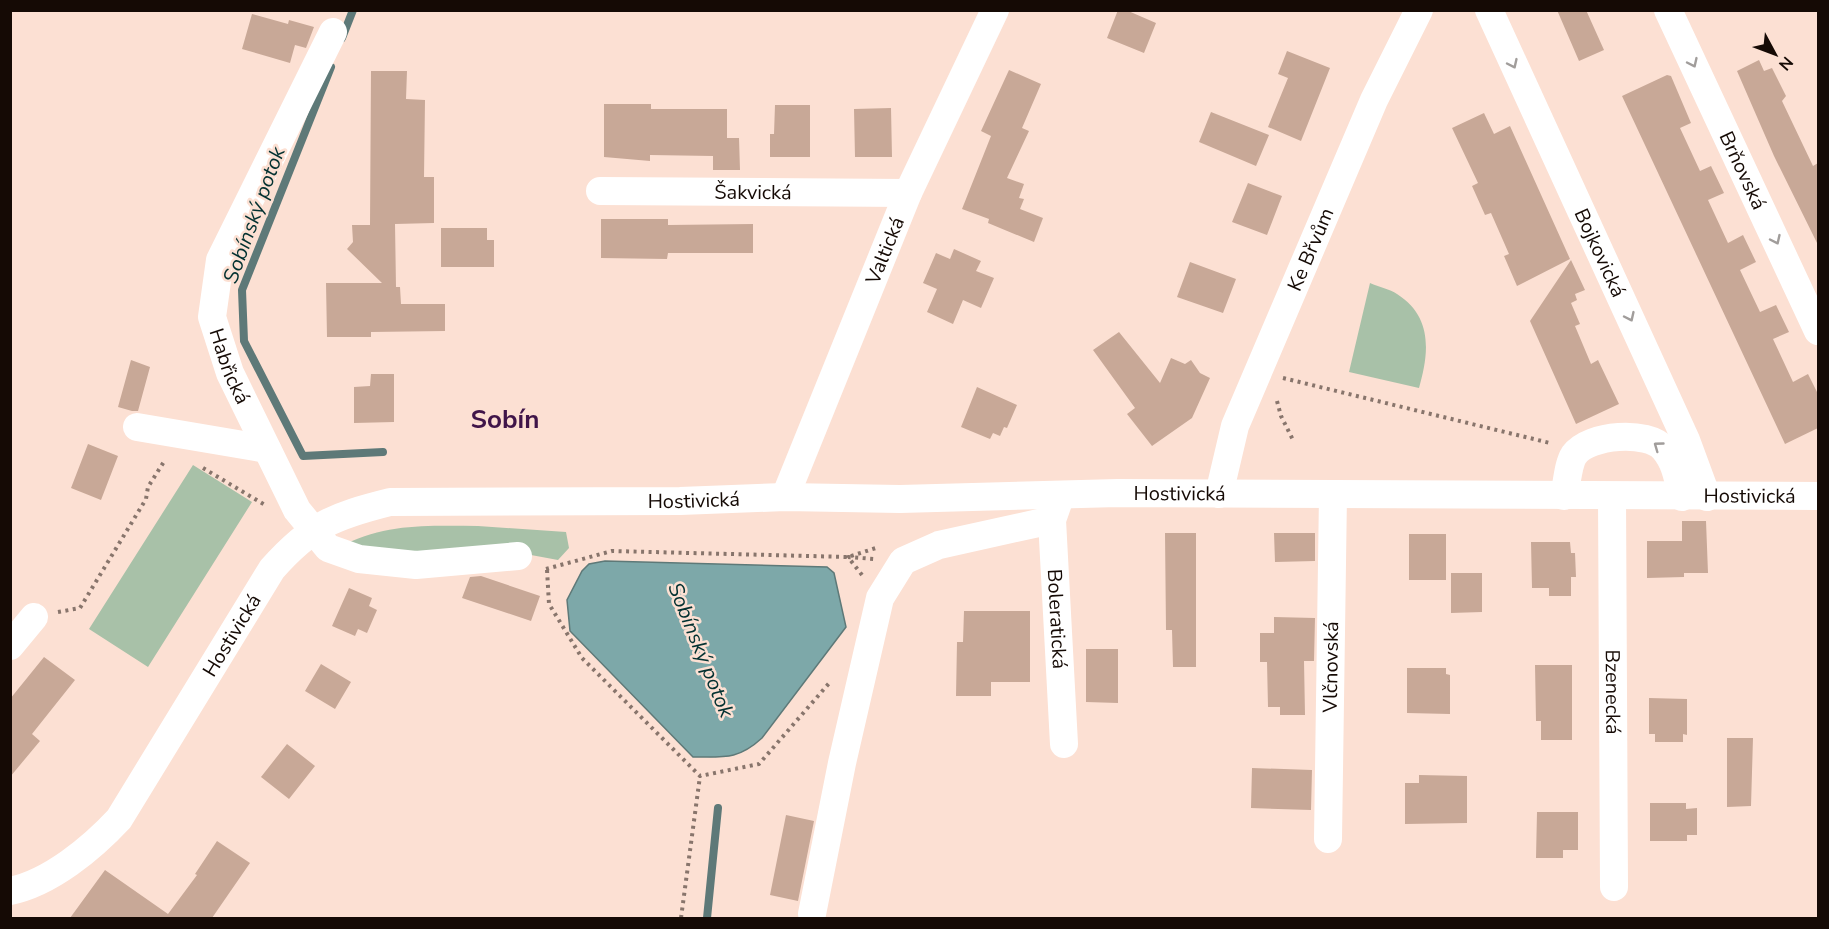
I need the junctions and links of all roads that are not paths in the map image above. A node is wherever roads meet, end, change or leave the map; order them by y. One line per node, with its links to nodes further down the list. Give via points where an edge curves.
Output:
1 (995, 10): 7 (street, Valtická)
2 (1419, 10): 11 (street, Ke Břvům, via 1374,100 1235,426)
3 (1489, 10): 17 (street, Bojkovická, one-way to 17, via 1686,440)
4 (1668, 10): 8 (street, Brňovská, one-way to 8)
5 (333, 32): 10 (street, Habřická, via 220,260 212,317 230,373)
6 (600, 191): 7 (street, Šakvická)
7 (908, 193): 15 (street, Valtická)
8 (1818, 331)
9 (137, 427): 10 (street)
10 (267, 449): 19 (street, Habřická, via 297,510)
11 (1219, 494): 12 (street, Hostivická); 18 (street, Hostivická)
12 (1333, 494): 13 (street, Hostivická); 24 (street, Vlčnovská)
13 (1564, 496): 16 (street, Hostivická); 17 (street, Hostivická, one-way to 13, via 1663,447 1644,438 1603,438 1587,444 1574,455)
14 (1818, 496): 17 (street, Hostivická)
15 (785, 497): 18 (street, Hostivická); 19 (street, Hostivická, via 390,502 352,512)
16 (1612, 497): 17 (street, Hostivická); 25 (street, Bzenecká)
17 (1694, 497)
18 (1057, 508): 23 (street, Boleratická); 27 (street, Hostivická, via 939,545 894,553 848,735)
19 (313, 529): 20 (street, Habřická, via 328,549 359,559 416,565); 26 (street, Hostivická, via 272,569 119,819 73,861)
20 (518, 556)
21 (34, 617): 22 (street)
22 (10, 646)
23 (1064, 744)
24 (1328, 839)
25 (1614, 887)
26 (10, 891)
27 (812, 914)

